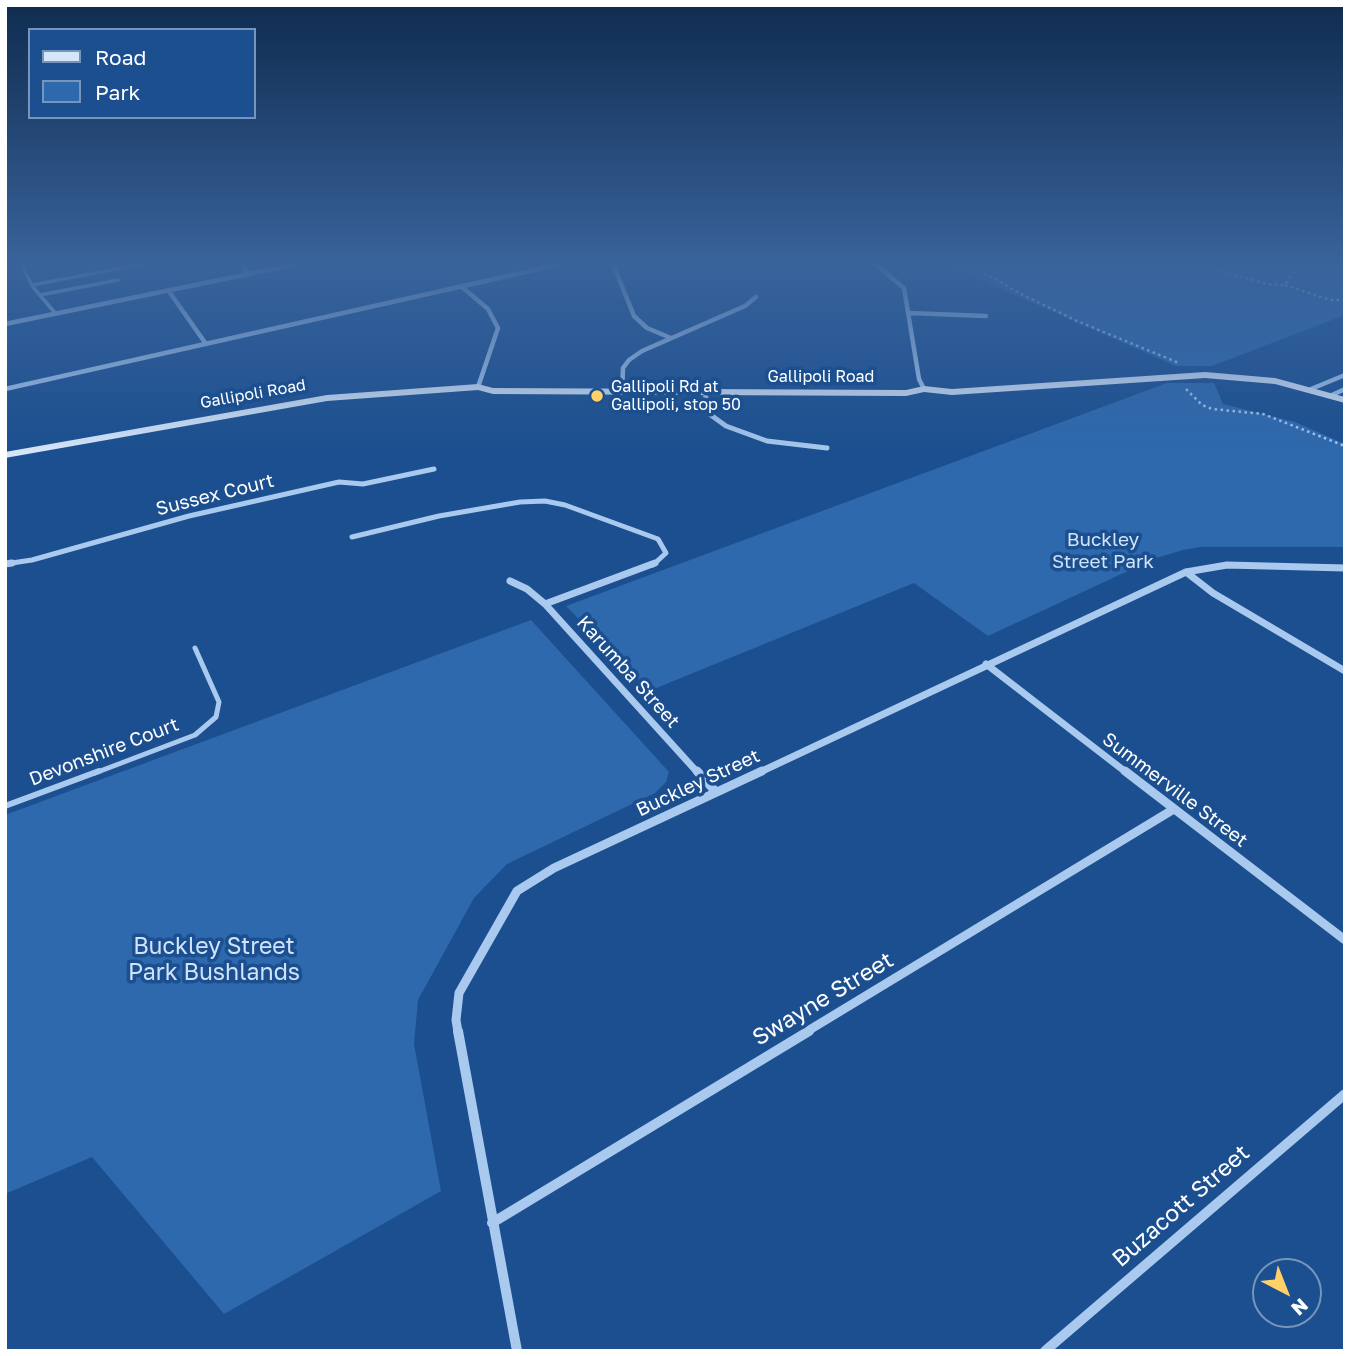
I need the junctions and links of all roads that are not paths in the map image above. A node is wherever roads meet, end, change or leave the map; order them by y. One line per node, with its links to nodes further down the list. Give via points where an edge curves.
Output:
1 (194, 327): 8 (street)
2 (281, 327): 8 (street)
3 (498, 327): 10 (street)
4 (646, 327): 7 (street)
5 (696, 327): 7 (street)
6 (913, 327): 12 (street)
7 (671, 338): 15 (street, via 629,360 623,368)
8 (206, 344): 11 (street)
9 (1345, 375): 13 (street)
10 (478, 387): 15 (street, Gallipoli Road); 20 (street, Gallipoli Road, via 327,398)
11 (5, 389)
12 (924, 389): 13 (street, Gallipoli Road, via 952,392 1172,375 1236,376); 16 (street, Gallipoli Road, via 906,393)
13 (1311, 389): 17 (street, Gallipoli Road)
14 (1345, 389): 17 (street)
15 (622, 392): 16 (street, Gallipoli Road)
16 (705, 393): 19 (street, via 708,413 736,431 767,441)
17 (1332, 395): 18 (street, Gallipoli Road)
18 (1345, 400)
19 (827, 448)
20 (5, 455)
21 (434, 470): 23 (street, Sussex Court, via 363,484 339,482)
22 (352, 537): 27 (street, via 439,516 545,501 658,539 666,553 652,566)
23 (5, 564)
24 (1345, 568): 25 (street, Buckley Street, via 1227,565)
25 (1186, 572): 29 (street, Buckley Street); 30 (street, via 1213,593)
26 (510, 581): 27 (street, Karumba Street)
27 (545, 604): 31 (street, Karumba Street)
28 (195, 648): 32 (lane, Devonshire Court, via 219,702 216,717 206,726 195,735)
29 (986, 664): 31 (street, Buckley Street); 33 (street, Summerville Street)
30 (1345, 671)
31 (716, 792): 36 (street, Buckley Street, via 554,868 517,891 459,993 456,1020)
32 (5, 806)
33 (1174, 809): 34 (street, Summerville Street); 36 (street, Swayne Street)
34 (1345, 940)
35 (1345, 1094): 38 (street, Buzacott Street)
36 (492, 1223): 37 (street, Buckley Street)
37 (517, 1351)
38 (1045, 1351)

